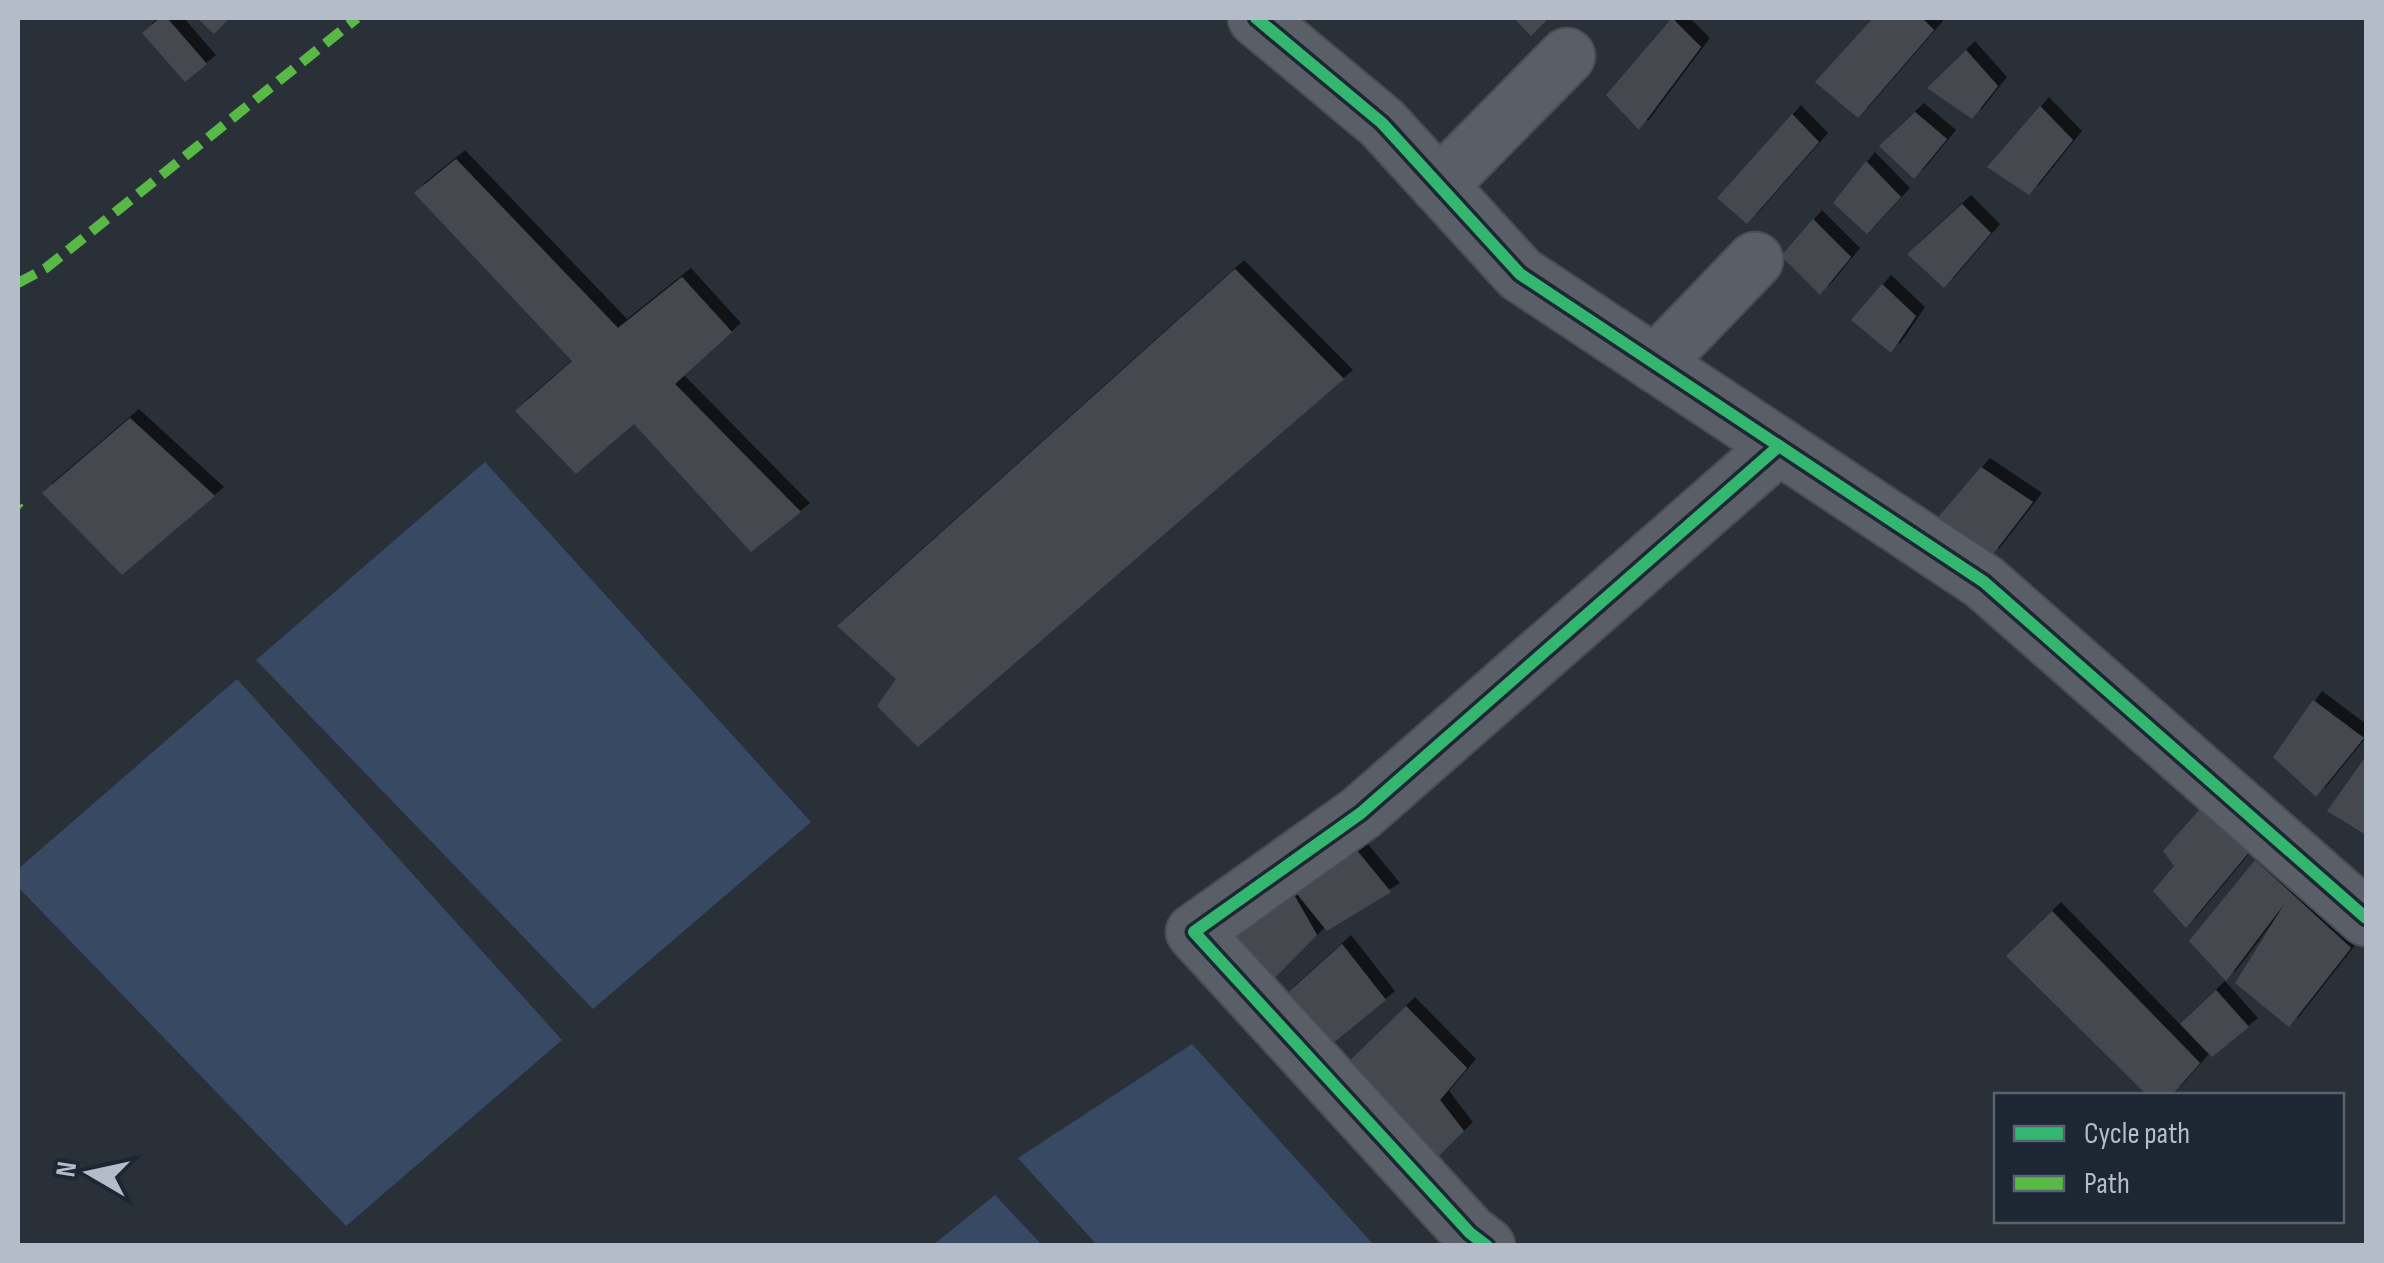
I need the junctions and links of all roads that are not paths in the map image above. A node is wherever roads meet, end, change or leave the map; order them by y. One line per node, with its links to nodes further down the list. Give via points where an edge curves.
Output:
1 (1262, 19): 3 (street, via 1382,123)
2 (1567, 56): 3 (street)
3 (1440, 186): 5 (street, via 1520,274)
4 (1755, 260): 5 (street)
5 (1655, 364): 6 (street)
6 (1780, 446): 7 (street, via 1984,582); 8 (street, via 1361,813 1194,932)
7 (2366, 918)
8 (1487, 1246)

